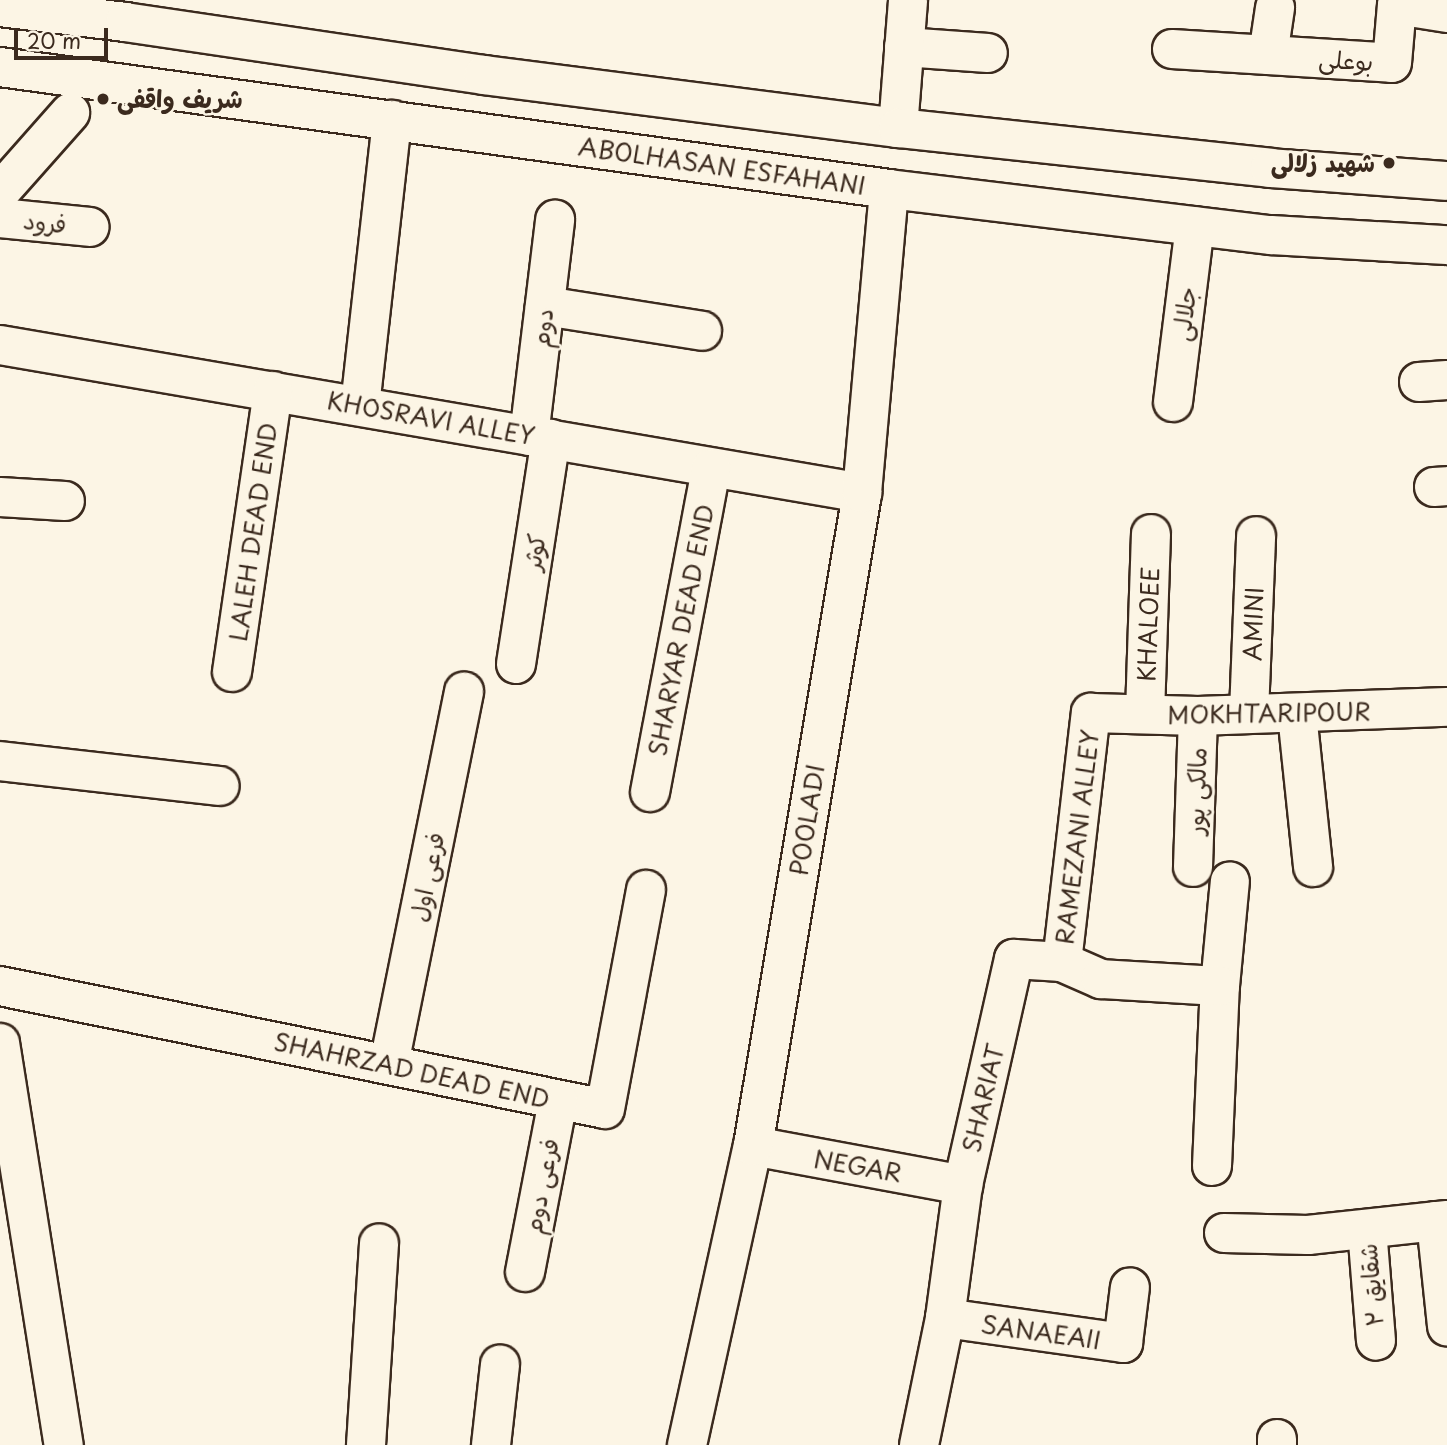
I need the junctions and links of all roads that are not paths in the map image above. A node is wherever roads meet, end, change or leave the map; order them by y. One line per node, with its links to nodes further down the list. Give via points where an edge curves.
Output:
1 (908, 0): 6 (street)
2 (0, 7): 5 (street)
3 (1426, 7): 9 (street, بوعلی, via 1398,5 1392,62)
4 (1275, 8): 9 (street)
5 (134, 11): 11 (street)
6 (904, 47): 8 (street); 15 (street)
7 (1172, 49): 9 (street, بوعلی)
8 (988, 53)
9 (1268, 55)
10 (0, 67): 14 (street, ABOLHASAN ESFAHANI)
11 (484, 75): 12 (street); 16 (street, via 503,92 505,104 495,127)
12 (592, 89): 15 (street); 17 (street, via 580,92 564,109 561,121)
13 (70, 113): 20 (street)
14 (392, 120): 16 (street, ABOLHASAN ESFAHANI); 31 (street)
15 (898, 128): 18 (street, via 1270,169)
16 (483, 133): 17 (street, ABOLHASAN ESFAHANI)
17 (569, 144): 19 (street, ABOLHASAN ESFAHANI)
18 (1447, 181)
19 (890, 189): 23 (street, ABOLHASAN ESFAHANI); 34 (street, POOLADI)
20 (0, 192)
21 (0, 218): 24 (street, فرود)
22 (555, 220): 26 (street, دوم)
23 (1195, 226): 25 (street, ABOLHASAN ESFAHANI); 30 (street, جلالی)
24 (90, 227)
25 (1447, 245)
26 (545, 306): 27 (street); 32 (street, دوم)
27 (702, 331)
28 (0, 345): 29 (street, KHOSRAVI ALLEY)
29 (273, 391): 31 (street, KHOSRAVI ALLEY); 40 (street, LALEH DEAD END)
30 (1173, 402)
31 (360, 406): 32 (street, KHOSRAVI ALLEY)
32 (540, 437): 33 (street, KHOSRAVI ALLEY); 39 (street, کوثر)
33 (712, 469): 34 (street, KHOSRAVI ALLEY); 50 (street, SHARYAR DEAD END)
34 (862, 493): 61 (street, POOLADI)
35 (0, 497): 36 (street)
36 (65, 501)
37 (1151, 534): 46 (street, KHALOEE)
38 (1256, 536): 44 (street, AMINI)
39 (516, 664)
40 (232, 672)
41 (464, 691): 59 (street, فرعی اول)
42 (1447, 707): 45 (street, MOKHTARIPOUR)
43 (1091, 713): 46 (street, MOKHTARIPOUR); 55 (street, RAMEZANI ALLEY)
44 (1249, 713): 45 (street, MOKHTARIPOUR); 47 (street, MOKHTARIPOUR)
45 (1297, 714): 52 (street)
46 (1145, 715): 47 (street, MOKHTARIPOUR)
47 (1198, 716): 51 (street, مالکی پور)
48 (0, 761): 49 (street)
49 (220, 786)
50 (650, 792)
51 (1193, 867)
52 (1313, 867)
53 (1230, 881): 57 (street)
54 (646, 890): 60 (street, SHAHRZAD DEAD END, via 605,1110)
55 (1062, 962): 57 (street, SHARIAT, via 1101,978); 63 (street, SHARIAT, via 1014,959)
56 (0, 986): 59 (street, SHAHRZAD DEAD END)
57 (1220, 986): 62 (street)
58 (1, 1050): 74 (street)
59 (389, 1064): 60 (street, SHAHRZAD DEAD END)
60 (558, 1100): 68 (street, فرعی دوم)
61 (754, 1146): 63 (street, NEGAR); 77 (street, POOLADI)
62 (1212, 1166)
63 (963, 1185): 70 (street, SHARIAT)
64 (1442, 1220): 65 (street); 71 (street)
65 (1367, 1228): 66 (street, via 1308,1236); 72 (street, شقایق ۲)
66 (1224, 1233)
67 (379, 1243): 75 (street)
68 (524, 1272)
69 (1130, 1287): 70 (street, SANAEAII, via 1122,1343)
70 (945, 1318): 78 (street, SHARIAT)
71 (1447, 1326)
72 (1376, 1341)
73 (500, 1365): 76 (street)
74 (64, 1445)
75 (366, 1445)
76 (491, 1445)
77 (687, 1445)
78 (919, 1445)

